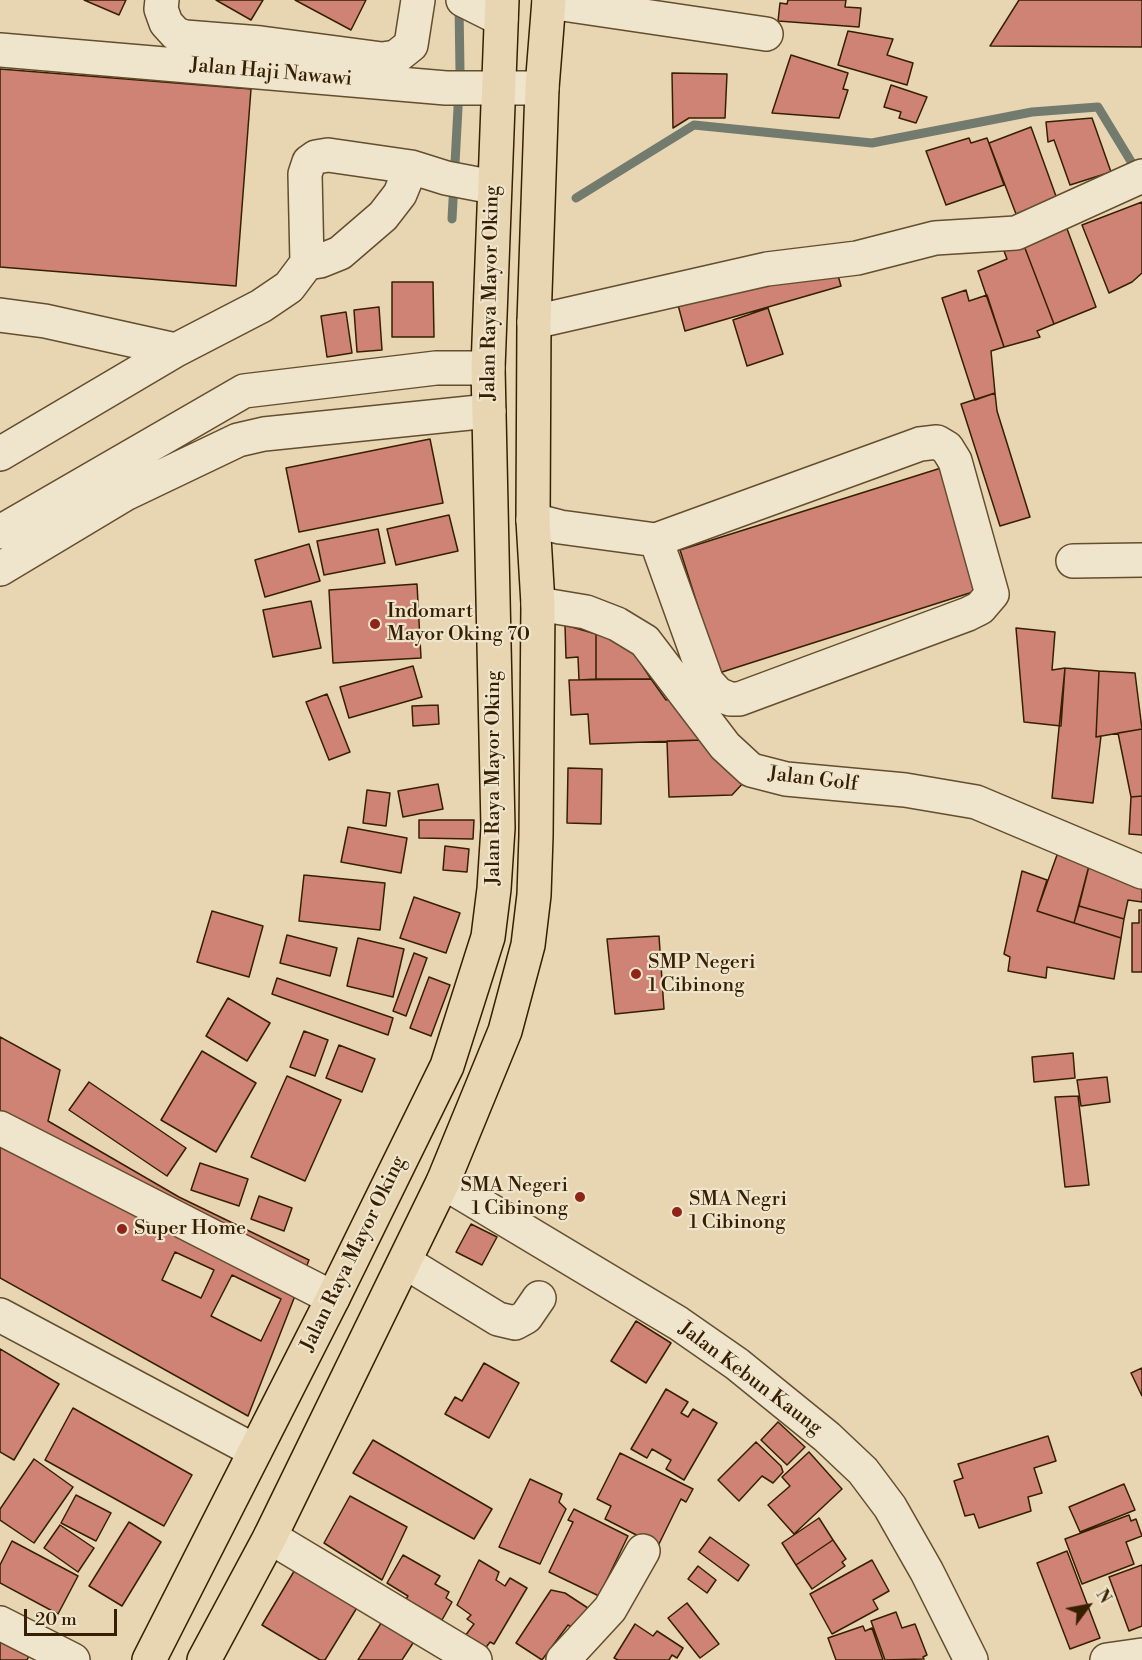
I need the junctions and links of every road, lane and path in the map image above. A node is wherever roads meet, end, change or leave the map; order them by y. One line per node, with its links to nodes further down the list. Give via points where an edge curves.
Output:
1 (162, 0): 2 (street, via 160,9 166,22 176,34 185,37 382,59 396,57 411,45)
2 (418, 0)
3 (549, 1): 5 (street); 8 (main road, Jalan Raya Mayor Oking)
4 (486, 7): 7 (main road, Jalan Raya Mayor Oking)
5 (766, 34)
6 (0, 50): 7 (street, Jalan Haji Nawawi)
7 (471, 88): 8 (street, Jalan Haji Nawawi); 11 (main road, Jalan Raya Mayor Oking)
8 (542, 88): 14 (main road, Jalan Raya Mayor Oking)
9 (411, 167): 11 (street); 12 (street, via 400,194 383,216 340,253); 12 (street, via 328,155 309,162 305,174)
10 (1135, 180): 14 (street, via 1016,233 935,238 857,258 767,269)
11 (493, 187): 16 (main road, Jalan Raya Mayor Oking)
12 (307, 263): 15 (street, via 277,295)
13 (0, 315): 15 (street)
14 (534, 322): 19 (main road, Jalan Raya Mayor Oking)
15 (176, 350): 18 (street)
16 (488, 368): 17 (main road, Jalan Raya Mayor Oking); 20 (street, via 436,368 244,391)
17 (489, 411): 24 (street, via 238,440 125,495); 30 (main road, Jalan Raya Mayor Oking, via 498,828 488,937 447,1066)
18 (0, 454)
19 (533, 520): 21 (street); 25 (main road, Jalan Raya Mayor Oking)
20 (0, 532)
21 (656, 540): 21 (street, via 707,682 718,694 730,699 968,615 992,594 955,461 947,448 937,442 920,444)
22 (1142, 560): 23 (street)
23 (1073, 561)
24 (0, 569)
25 (538, 604): 26 (street, Jalan Golf, via 586,612 645,641 724,746 751,770 786,779 905,790 976,802); 28 (main road, Jalan Raya Mayor Oking, via 534,895 528,945 505,1031)
26 (1142, 872)
27 (0, 1128): 30 (street)
28 (443, 1182): 29 (main road, Jalan Raya Mayor Oking); 43 (street, Jalan Kebun Kaung, via 678,1323 737,1364 827,1437 862,1471 890,1507)
29 (405, 1262): 31 (street, via 498,1320 515,1323 526,1317); 34 (main road, Jalan Raya Mayor Oking)
30 (333, 1298): 33 (main road, Jalan Raya Mayor Oking)
31 (539, 1298)
32 (0, 1315): 33 (street)
33 (255, 1451): 39 (main road, Jalan Raya Mayor Oking)
34 (270, 1537): 40 (main road, Jalan Raya Mayor Oking); 41 (street)
35 (643, 1551): 42 (street, via 610,1609)
36 (0, 1623): 38 (street)
37 (1142, 1655): 44 (street)
38 (73, 1660)
39 (149, 1660)
40 (204, 1660)
41 (475, 1660)
42 (562, 1660)
43 (971, 1660)
44 (1107, 1660)

